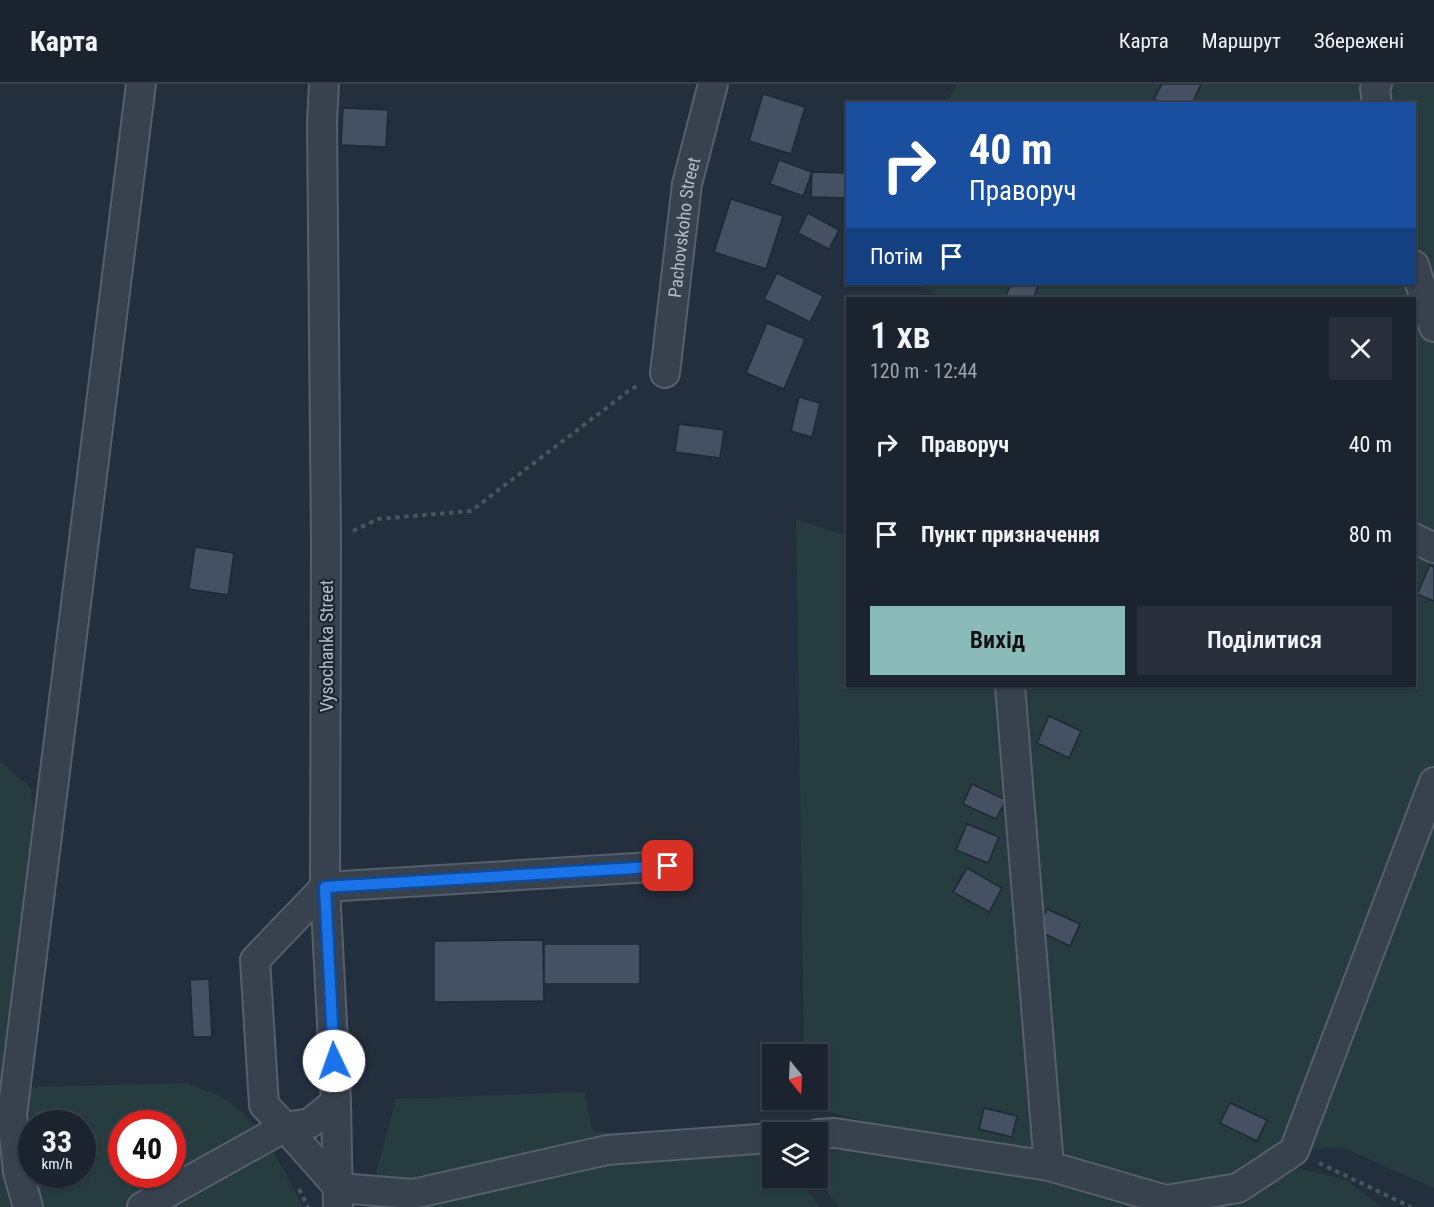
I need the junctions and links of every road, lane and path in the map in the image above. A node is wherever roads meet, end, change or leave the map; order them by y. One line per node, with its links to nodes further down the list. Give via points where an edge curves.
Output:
1 (141, 84): 23 (street, via 12,1114 18,1172)
2 (324, 84): 10 (street, Vysochanka Street)
3 (712, 84): 8 (street, Pachovskoho Street, via 687,184)
4 (1377, 84): 5 (street)
5 (1377, 102)
6 (1416, 271): 7 (street)
7 (1434, 327)
8 (665, 373): 10 (path, via 631,389 471,511 378,519)
9 (1416, 539): 11 (street)
10 (326, 543): 15 (street, Vysochanka Street)
11 (1434, 548)
12 (1011, 687): 21 (street)
13 (1434, 782): 20 (street)
14 (668, 866): 15 (street)
15 (325, 887): 16 (street, Vysochanka Street); 17 (street, via 255,960 264,1105)
16 (336, 1102): 17 (street, via 310,1123); 22 (street, Vysochanka Street)
17 (285, 1127): 22 (street); 24 (street)
18 (828, 1133): 21 (street)
19 (762, 1139): 22 (street, via 607,1150 413,1194)
20 (1294, 1151): 21 (street, via 1238,1188 1166,1200); 25 (path)
21 (1049, 1166)
22 (339, 1198)
23 (28, 1207)
24 (142, 1207)
25 (1411, 1207)

